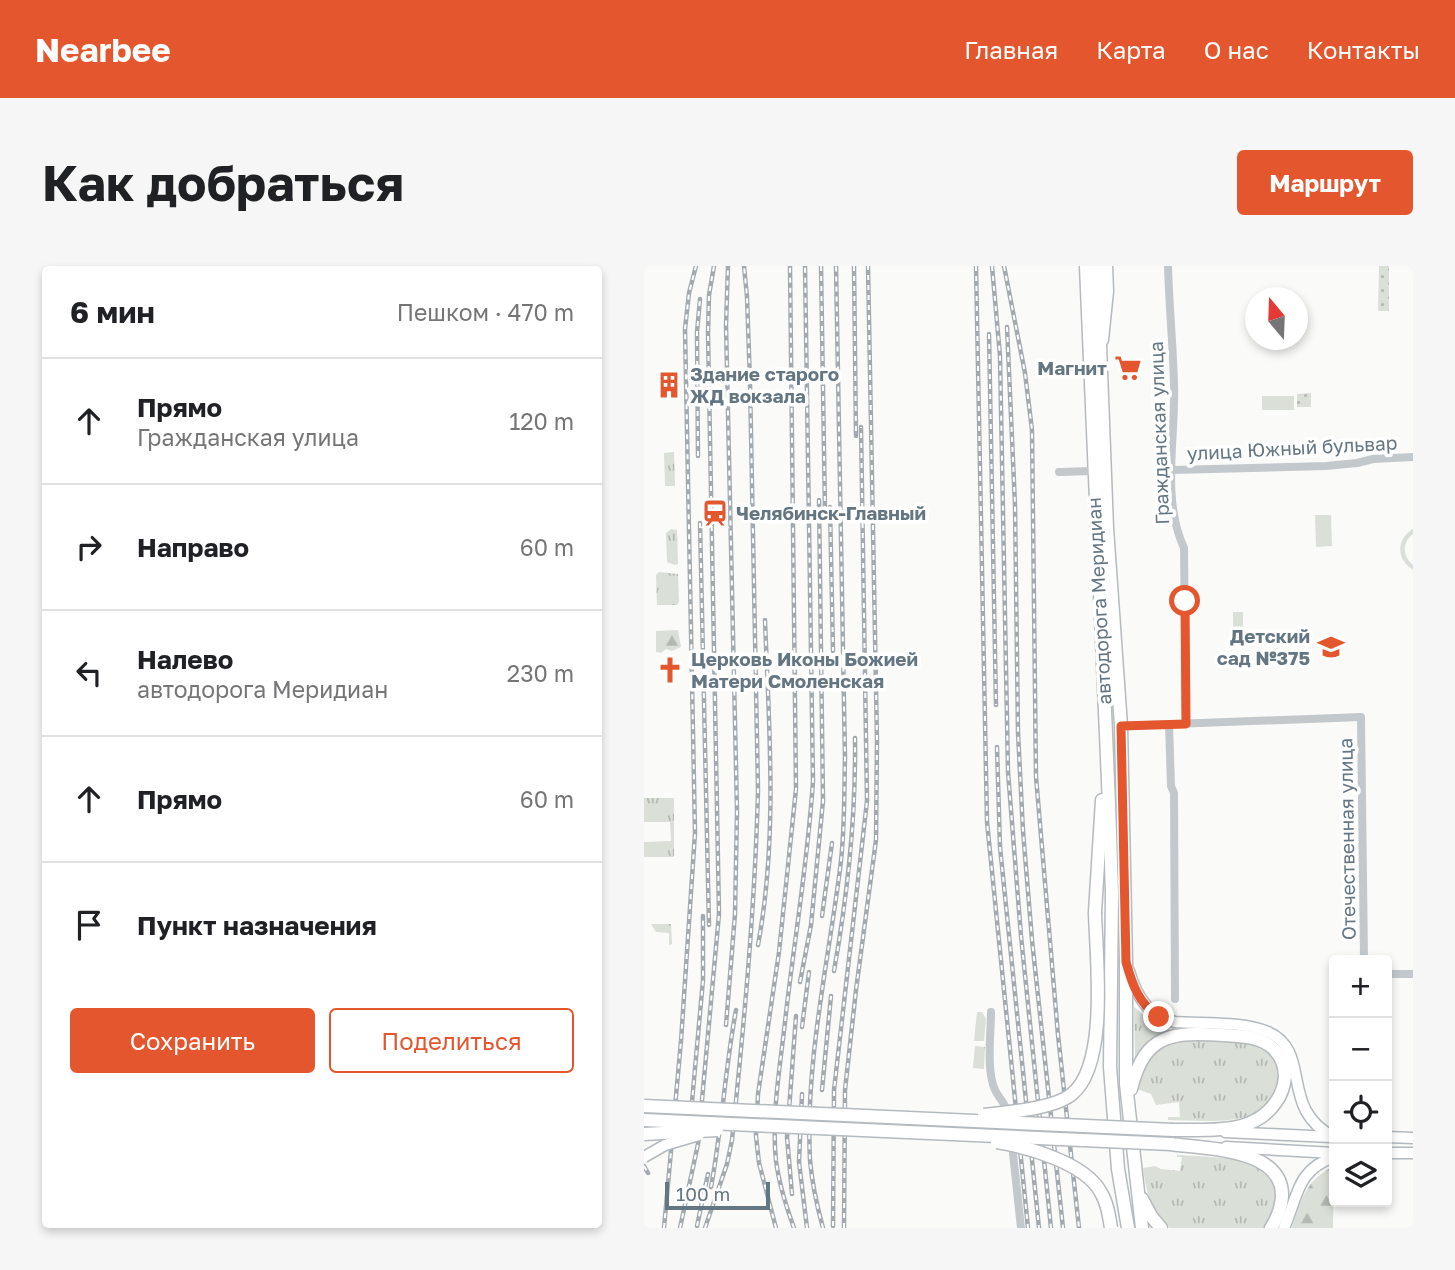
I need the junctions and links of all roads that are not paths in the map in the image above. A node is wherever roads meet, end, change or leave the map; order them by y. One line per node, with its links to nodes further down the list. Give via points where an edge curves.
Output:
1 (1086, 266): 8 (main road, автодорога Меридиан)
2 (1097, 266): 5 (main road, автодорога Меридиан)
3 (1107, 266): 5 (main road)
4 (1168, 266): 7 (street, Гражданская улица, via 1175,387)
5 (1101, 350): 12 (main road, автодорога Меридиан)
6 (1413, 457): 7 (street, улица Южный бульвар, via 1326,466)
7 (1172, 470): 11 (street, Гражданская улица, via 1175,529 1184,548)
8 (1093, 471): 9 (street); 13 (main road, автодорога Меридиан)
9 (1059, 472)
10 (1169, 724): 11 (street); 12 (street); 18 (street)
11 (1186, 724): 14 (street, Отечественная улица, via 1361,718)
12 (1121, 726): 15 (main road, автодорога Меридиан)
13 (1105, 733): 24 (main road, bridge, via 1095,912 1097,1037 1092,1061 1070,1096 1050,1104); 44 (main road, автодорога Меридиан, via 1112,893 1110,1067)
14 (1364, 955)
15 (1126, 962): 22 (main road, автодорога Меридиан); 29 (main road, via 1142,1002 1163,1019 1250,1027 1279,1038 1293,1060 1304,1111)
16 (1392, 974): 17 (street)
17 (1413, 974)
18 (1175, 999)
19 (991, 1012): 42 (street, via 992,1080 1007,1108)
20 (644, 1097): 23 (main road, bridge)
21 (644, 1105): 23 (main road, bridge)
22 (1128, 1107): 28 (main road, via 1139,1064 1155,1044 1170,1036 1245,1037 1261,1040 1278,1054 1284,1086 1274,1105 1259,1119 1232,1128); 41 (main road, автодорога Меридиан)
23 (763, 1111): 24 (main road, bridge)
24 (943, 1119): 28 (main road, bridge)
25 (644, 1120): 26 (main road, bridge)
26 (825, 1128): 27 (main road, bridge); 31 (main road, bridge)
27 (726, 1129): 30 (main road, bridge); 39 (main road, bridge, via 666,1145)
28 (1173, 1130): 32 (main road)
29 (1329, 1133)
30 (644, 1134)
31 (952, 1134): 35 (main road, bridge); 43 (main road, bridge, via 1005,1143 1078,1169 1102,1194)
32 (1329, 1137)
33 (1392, 1138): 34 (main road)
34 (1413, 1138)
35 (1171, 1144): 38 (main road); 47 (main road, via 1251,1157 1273,1170 1282,1193)
36 (1392, 1153): 37 (main road)
37 (1413, 1153)
38 (1329, 1155)
39 (644, 1157)
40 (1329, 1158): 48 (main road, via 1301,1182)
41 (1136, 1184): 45 (main road, автодорога Меридиан); 46 (main road)
42 (1021, 1228)
43 (1111, 1228)
44 (1128, 1228)
45 (1142, 1228)
46 (1161, 1228)
47 (1271, 1228)
48 (1284, 1228)

